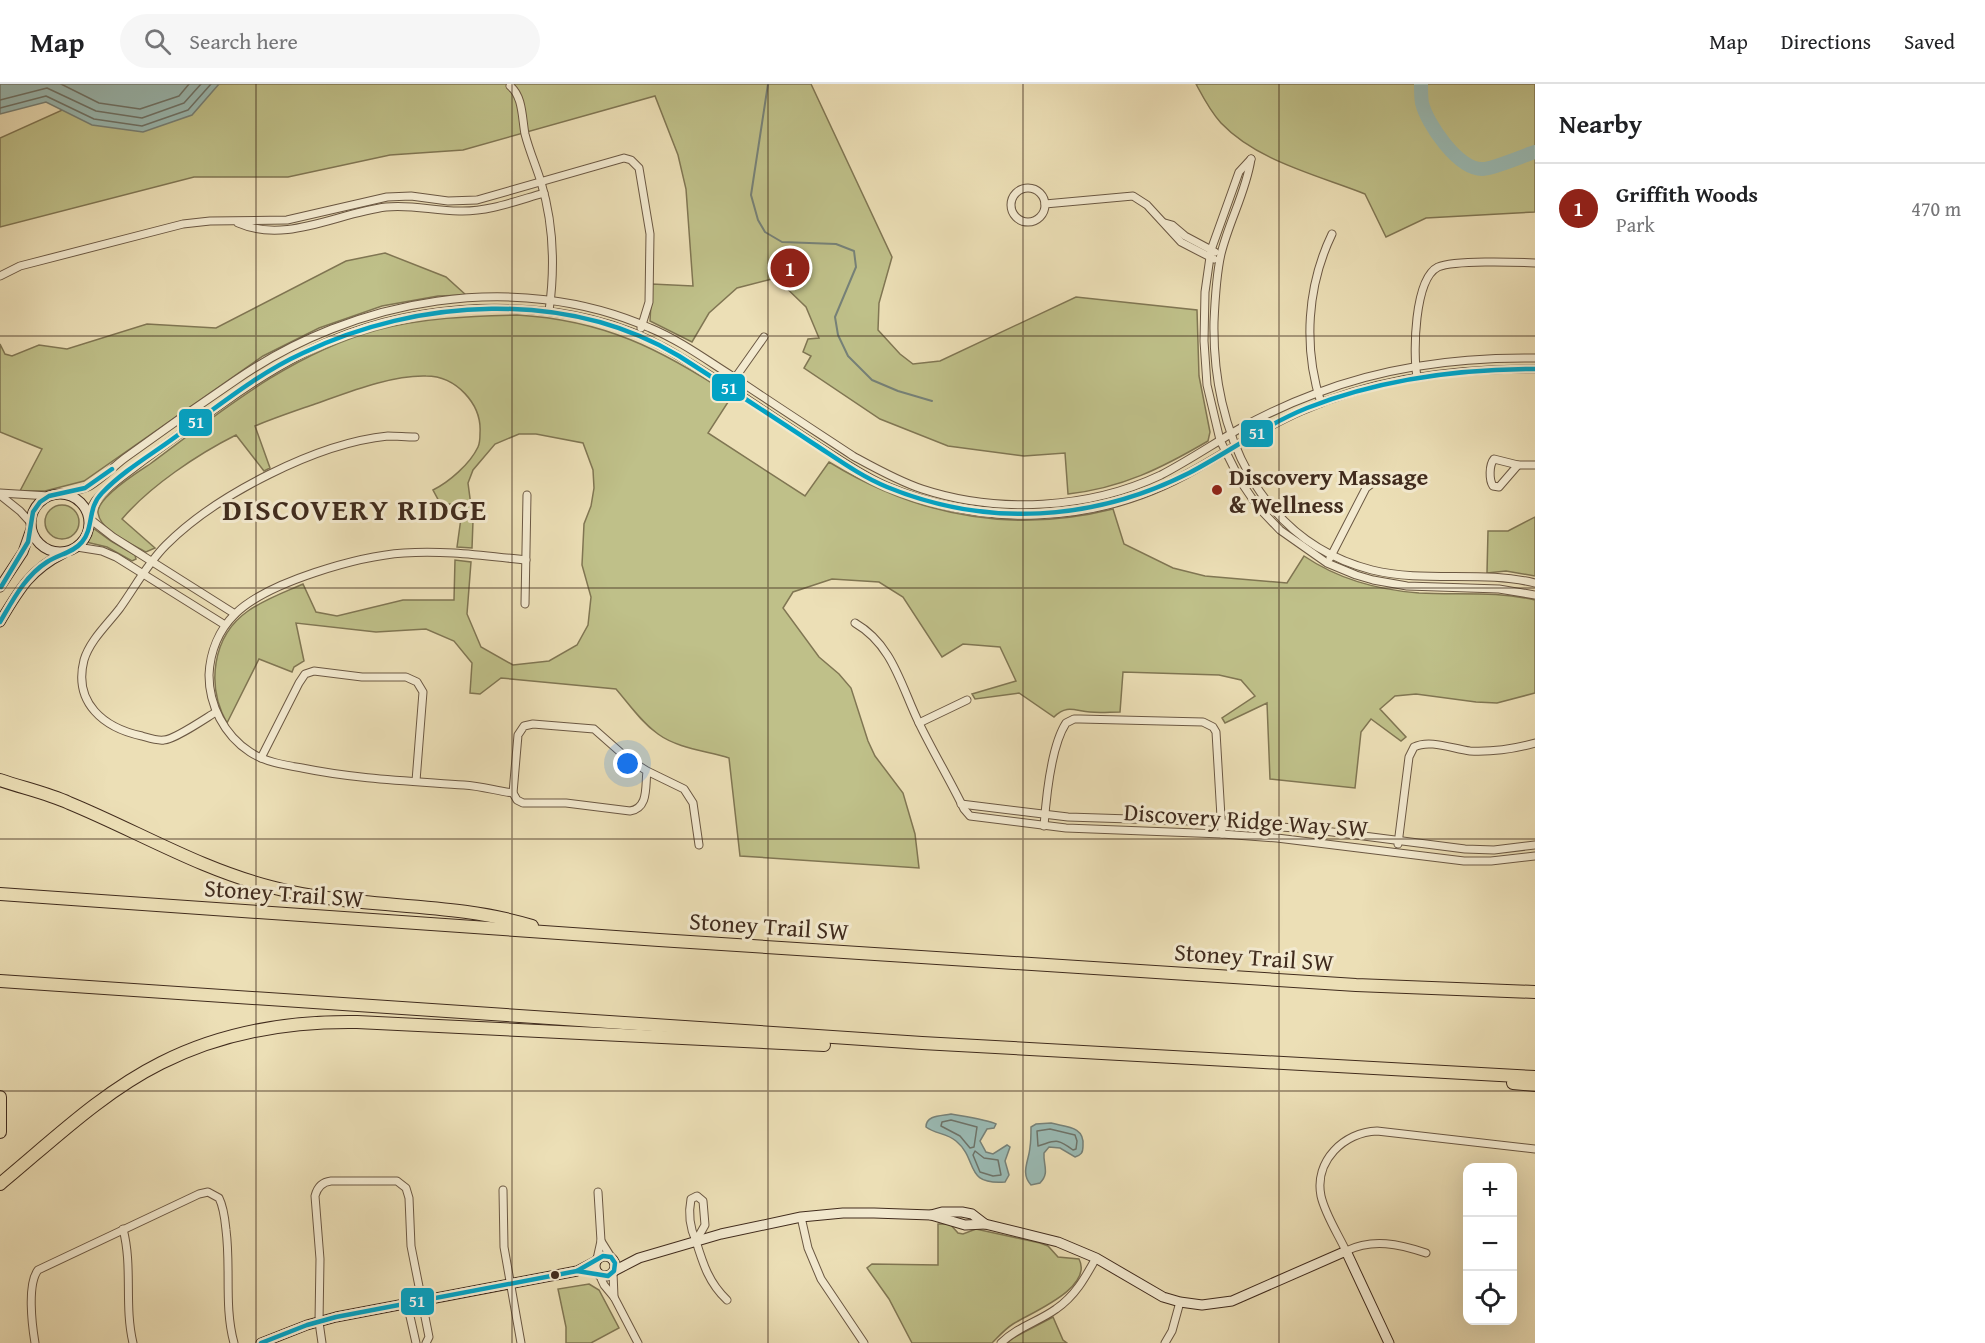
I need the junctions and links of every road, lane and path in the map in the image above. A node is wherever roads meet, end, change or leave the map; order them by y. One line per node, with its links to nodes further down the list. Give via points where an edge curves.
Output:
1 (510, 86): 2 (street, via 517,94 525,135)
2 (541, 182): 3 (street); 5 (street, via 477,200 387,197 286,220); 13 (street, via 621,159 637,165 648,214 651,258 649,302)
3 (544, 193): 5 (street, via 469,211 387,207 277,231 252,230); 11 (street, via 553,255)
4 (1045, 204): 4 (street, via 1041,194 1026,188 1013,197 1011,208 1020,220 1030,222 1043,214); 7 (street, via 1133,196 1166,223 1181,242)
5 (235, 222): 10 (street, via 183,224 20,266)
6 (1332, 234): 24 (street, via 1318,266 1311,308 1309,338)
7 (1210, 253): 8 (street); 8 (street, via 1239,172 1251,159); 16 (street)
8 (1221, 258): 17 (street)
9 (1535, 263): 19 (street, via 1462,264 1434,270 1419,307)
10 (0, 276)
11 (550, 300): 12 (street); 13 (street); 40 (street, via 444,300 391,310 336,327 253,369 90,485)
12 (549, 312): 14 (street); 45 (street, via 487,309 416,315 349,333 315,347 249,384 125,475 97,499)
13 (642, 325): 14 (street); 22 (street, via 682,344)
14 (638, 334): 23 (street)
15 (764, 337): 22 (street)
16 (1204, 341): 17 (street); 29 (street, via 1207,385)
17 (1214, 342): 27 (street, via 1218,385)
18 (1535, 358): 19 (street, via 1474,359)
19 (1415, 366): 21 (street); 24 (street)
20 (1535, 369): 21 (street, via 1470,370)
21 (1417, 377): 25 (street)
22 (735, 378): 23 (street); 26 (street)
23 (728, 388): 30 (street)
24 (1318, 392): 25 (street); 27 (street)
25 (1321, 403): 31 (street)
26 (818, 433): 30 (street); 35 (street)
27 (1230, 434): 29 (street); 31 (street)
28 (415, 437): 53 (street, via 374,438 274,472 209,510)
29 (1220, 440): 32 (street); 38 (street)
30 (812, 442): 37 (street)
31 (1234, 446): 32 (street); 46 (street, via 1257,489)
32 (1224, 451): 42 (street, via 1195,470); 48 (street, via 1249,494)
33 (1518, 465): 33 (street, via 1492,460 1493,486 1501,486); 34 (street)
34 (1535, 465)
35 (892, 477): 37 (street); 43 (street, via 922,489)
36 (1396, 477): 51 (street, via 1366,488)
37 (887, 487): 44 (street)
38 (1130, 487): 42 (street); 43 (street, via 1073,501)
39 (0, 494): 40 (street); 47 (street)
40 (54, 495): 45 (street, via 78,499); 47 (street, via 36,507)
41 (527, 495): 52 (street)
42 (1134, 497): 44 (street, via 1050,514)
43 (979, 501): 44 (street)
44 (977, 512)
45 (89, 517): 49 (street, via 86,538); 53 (street)
46 (1286, 522): 48 (street); 51 (street)
47 (31, 525): 50 (street, via 41,545); 60 (street, via 23,552)
48 (1280, 530): 54 (street)
49 (77, 547): 50 (street); 55 (street, via 116,556)
50 (66, 552): 65 (street, via 29,577)
51 (1332, 554): 54 (street); 56 (street, via 1370,569)
52 (526, 560): 63 (street); 64 (street, via 425,552 362,559 294,581 256,598)
53 (152, 561): 55 (street); 64 (street)
54 (1327, 563): 59 (street, via 1373,580)
55 (143, 573): 66 (street); 69 (street, via 86,654 82,680 90,706 102,720 118,729 162,740)
56 (1407, 576): 57 (street); 59 (street)
57 (1484, 578): 58 (street); 61 (street)
58 (1535, 584)
59 (1407, 586): 61 (street)
60 (0, 587)
61 (1484, 589): 62 (street)
62 (1535, 595)
63 (525, 604)
64 (235, 614): 66 (street)
65 (0, 622)
66 (227, 623): 69 (street, via 210,663 210,693)
67 (855, 623): 70 (street, via 875,638 887,654)
68 (967, 700): 70 (street)
69 (216, 712): 72 (street, via 234,738)
70 (919, 723): 77 (street)
71 (1535, 743): 85 (street, via 1486,751 1426,744 1414,747 1409,757)
72 (261, 758): 75 (street, via 326,773); 75 (street, via 305,674 314,671 406,677 417,682 423,692)
73 (647, 771): 76 (street, via 644,803 630,811 566,803 523,803); 76 (street, via 594,729 529,724 518,735); 87 (street, via 688,792)
74 (0, 781): 94 (highway, via 69,802 211,867 271,888 503,917)
75 (416, 781): 76 (street)
76 (513, 793)
77 (961, 804): 78 (street, Discovery Ridge Way SW); 81 (street, Discovery Ridge Way SW, via 976,818)
78 (1045, 815): 79 (street, Discovery Ridge Way SW); 80 (street, via 1052,766 1066,723 1074,719 1203,722 1216,732); 81 (street)
79 (1132, 819): 80 (street, Discovery Ridge Way SW); 83 (street)
80 (1222, 822): 82 (street, Discovery Ridge Way SW); 84 (street)
81 (1044, 826): 83 (street, Discovery Ridge Way SW)
82 (1309, 829): 85 (street, Discovery Ridge Way SW); 86 (street)
83 (1132, 830): 84 (street, Discovery Ridge Way SW)
84 (1222, 834): 86 (street, Discovery Ridge Way SW)
85 (1398, 840): 89 (street, Discovery Ridge Way SW, via 1465,849); 90 (street)
86 (1308, 841): 90 (street, Discovery Ridge Way SW)
87 (699, 845)
88 (1535, 845): 89 (street, Discovery Ridge Way SW)
89 (1510, 848): 92 (street)
90 (1397, 852): 92 (street, Discovery Ridge Way SW, via 1464,861)
91 (1535, 856): 92 (street, Discovery Ridge Way SW)
92 (1512, 860)
93 (0, 894): 94 (highway, Stoney Trail SW)
94 (550, 932): 96 (highway, Stoney Trail SW, via 1356,985)
95 (0, 981): 97 (highway)
96 (1535, 992)
97 (922, 1043): 98 (highway); 104 (highway, via 850,1046 357,1022 270,1027 208,1042 159,1064 98,1103)
98 (1477, 1075): 99 (highway); 100 (highway)
99 (1535, 1077)
100 (1535, 1086)
101 (0, 1097): 102 (highway)
102 (0, 1132)
103 (1535, 1149): 111 (street, via 1390,1131 1362,1132 1342,1142 1328,1158 1322,1176 1322,1200)
104 (0, 1184)
105 (503, 1191): 120 (street, via 503,1230)
106 (598, 1192): 109 (street)
107 (801, 1217): 110 (street); 115 (street, via 962,1212 985,1224 1058,1242); 136 (street, via 821,1279)
108 (123, 1229): 127 (street, via 36,1272 32,1318); 128 (street, via 129,1262 128,1312); 129 (street, via 199,1194 208,1192 219,1198 228,1250 229,1319)
109 (601, 1241): 113 (street); 116 (street)
110 (696, 1241): 110 (street, via 705,1226 703,1201 697,1196 690,1204 691,1229); 114 (street); 123 (street, via 709,1277)
111 (1346, 1251): 112 (street, via 1376,1243); 124 (street, via 1232,1301 1202,1305); 139 (street)
112 (1426, 1253)
113 (612, 1258): 114 (street); 116 (street, via 603,1256); 118 (street, via 616,1266)
114 (639, 1258): 118 (street)
115 (1096, 1258): 124 (street, via 1154,1293); 137 (street, via 1067,1300)
116 (597, 1260): 117 (street); 119 (street)
117 (577, 1271): 119 (street); 120 (street)
118 (613, 1272): 119 (street, via 606,1276); 121 (street)
119 (598, 1273): 121 (street)
120 (511, 1283): 122 (street); 134 (street)
121 (614, 1297): 135 (street)
122 (422, 1300): 125 (street); 126 (street, via 411,1246 406,1188 397,1181 327,1181 315,1196); 133 (street, via 429,1336)
123 (727, 1300)
124 (1180, 1302): 138 (street)
125 (407, 1303): 126 (street); 132 (street)
126 (319, 1322): 130 (street); 131 (street)
127 (35, 1343)
128 (133, 1343)
129 (234, 1343)
130 (261, 1343)
131 (322, 1343)
132 (416, 1343)
133 (426, 1343)
134 (520, 1343)
135 (638, 1343)
136 (864, 1343)
137 (1001, 1343)
138 (1165, 1343)
139 (1389, 1343)

